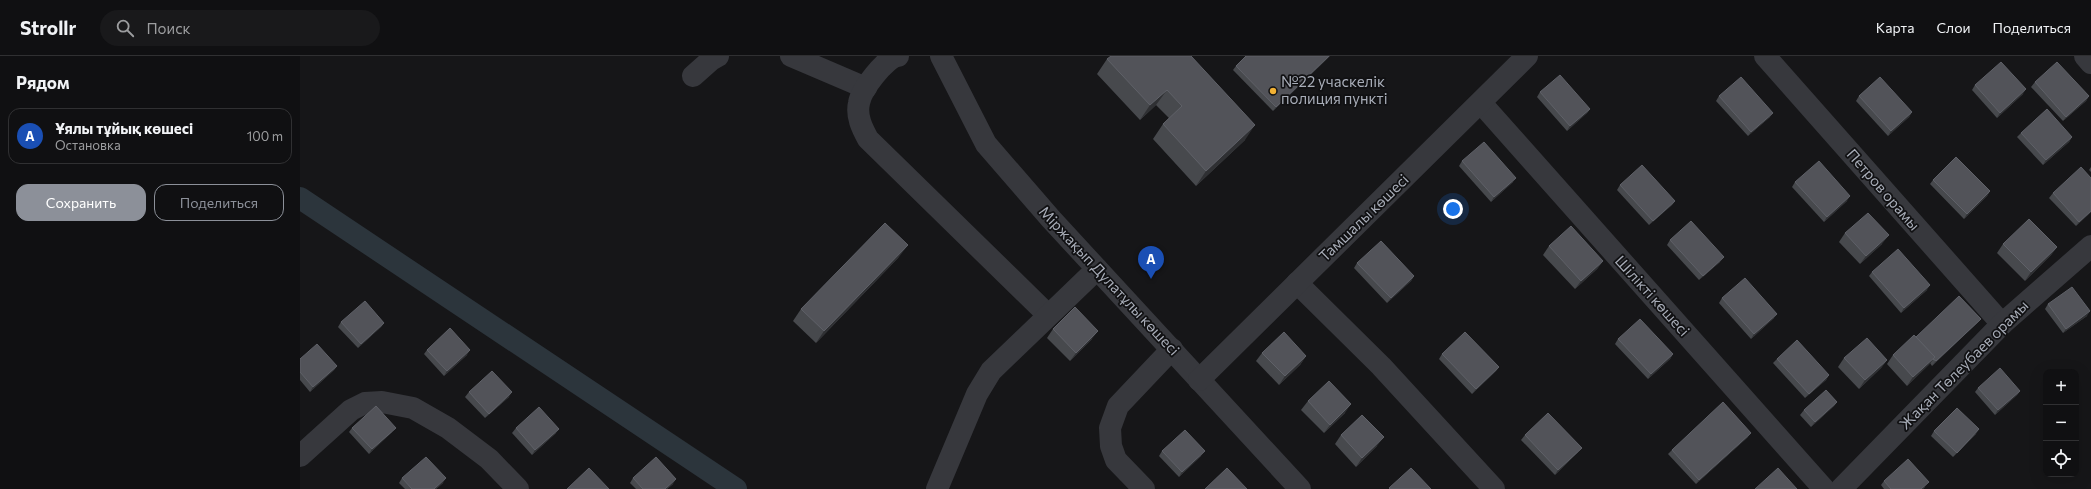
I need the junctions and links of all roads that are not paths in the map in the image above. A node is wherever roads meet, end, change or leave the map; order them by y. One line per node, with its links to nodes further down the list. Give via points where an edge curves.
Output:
1 (718, 56): 9 (street)
2 (791, 56): 10 (street)
3 (898, 56): 10 (street, via 880,68)
4 (1527, 56): 11 (street, Тамшалы көшесі)
5 (1765, 56): 16 (street, Петров орамы)
6 (2085, 56): 8 (street)
7 (935, 57): 13 (street, Міржақып Дулатұлы көшесі, via 986,144)
8 (2091, 63)
9 (693, 76)
10 (866, 88): 15 (street, via 858,102 860,123 868,139)
11 (1481, 103): 14 (street, Тамшалы көшесі); 25 (street, Шілікті көшесі)
12 (2091, 246): 16 (street, Жақан Төлеубаев орамы)
13 (1097, 268): 15 (street); 17 (street, Міржақып Дулатұлы көшесі)
14 (1297, 283): 18 (street, Тамшалы көшесі); 24 (street, via 1381,366)
15 (1048, 315): 21 (street, via 991,371 977,394)
16 (2002, 324): 26 (street, Жақан Төлеубаев орамы)
17 (1172, 350): 18 (street, Міржақып Дулатұлы көшесі); 22 (street, via 1118,406 1110,428 1111,446 1116,460)
18 (1199, 380): 23 (street, Міржақып Дулатұлы көшесі)
19 (300, 456): 20 (street, via 351,410 365,403 382,402 413,408 448,428 489,459)
20 (518, 489)
21 (937, 489)
22 (1144, 489)
23 (1300, 489)
24 (1494, 489)
25 (1824, 489)
26 (1841, 489)

